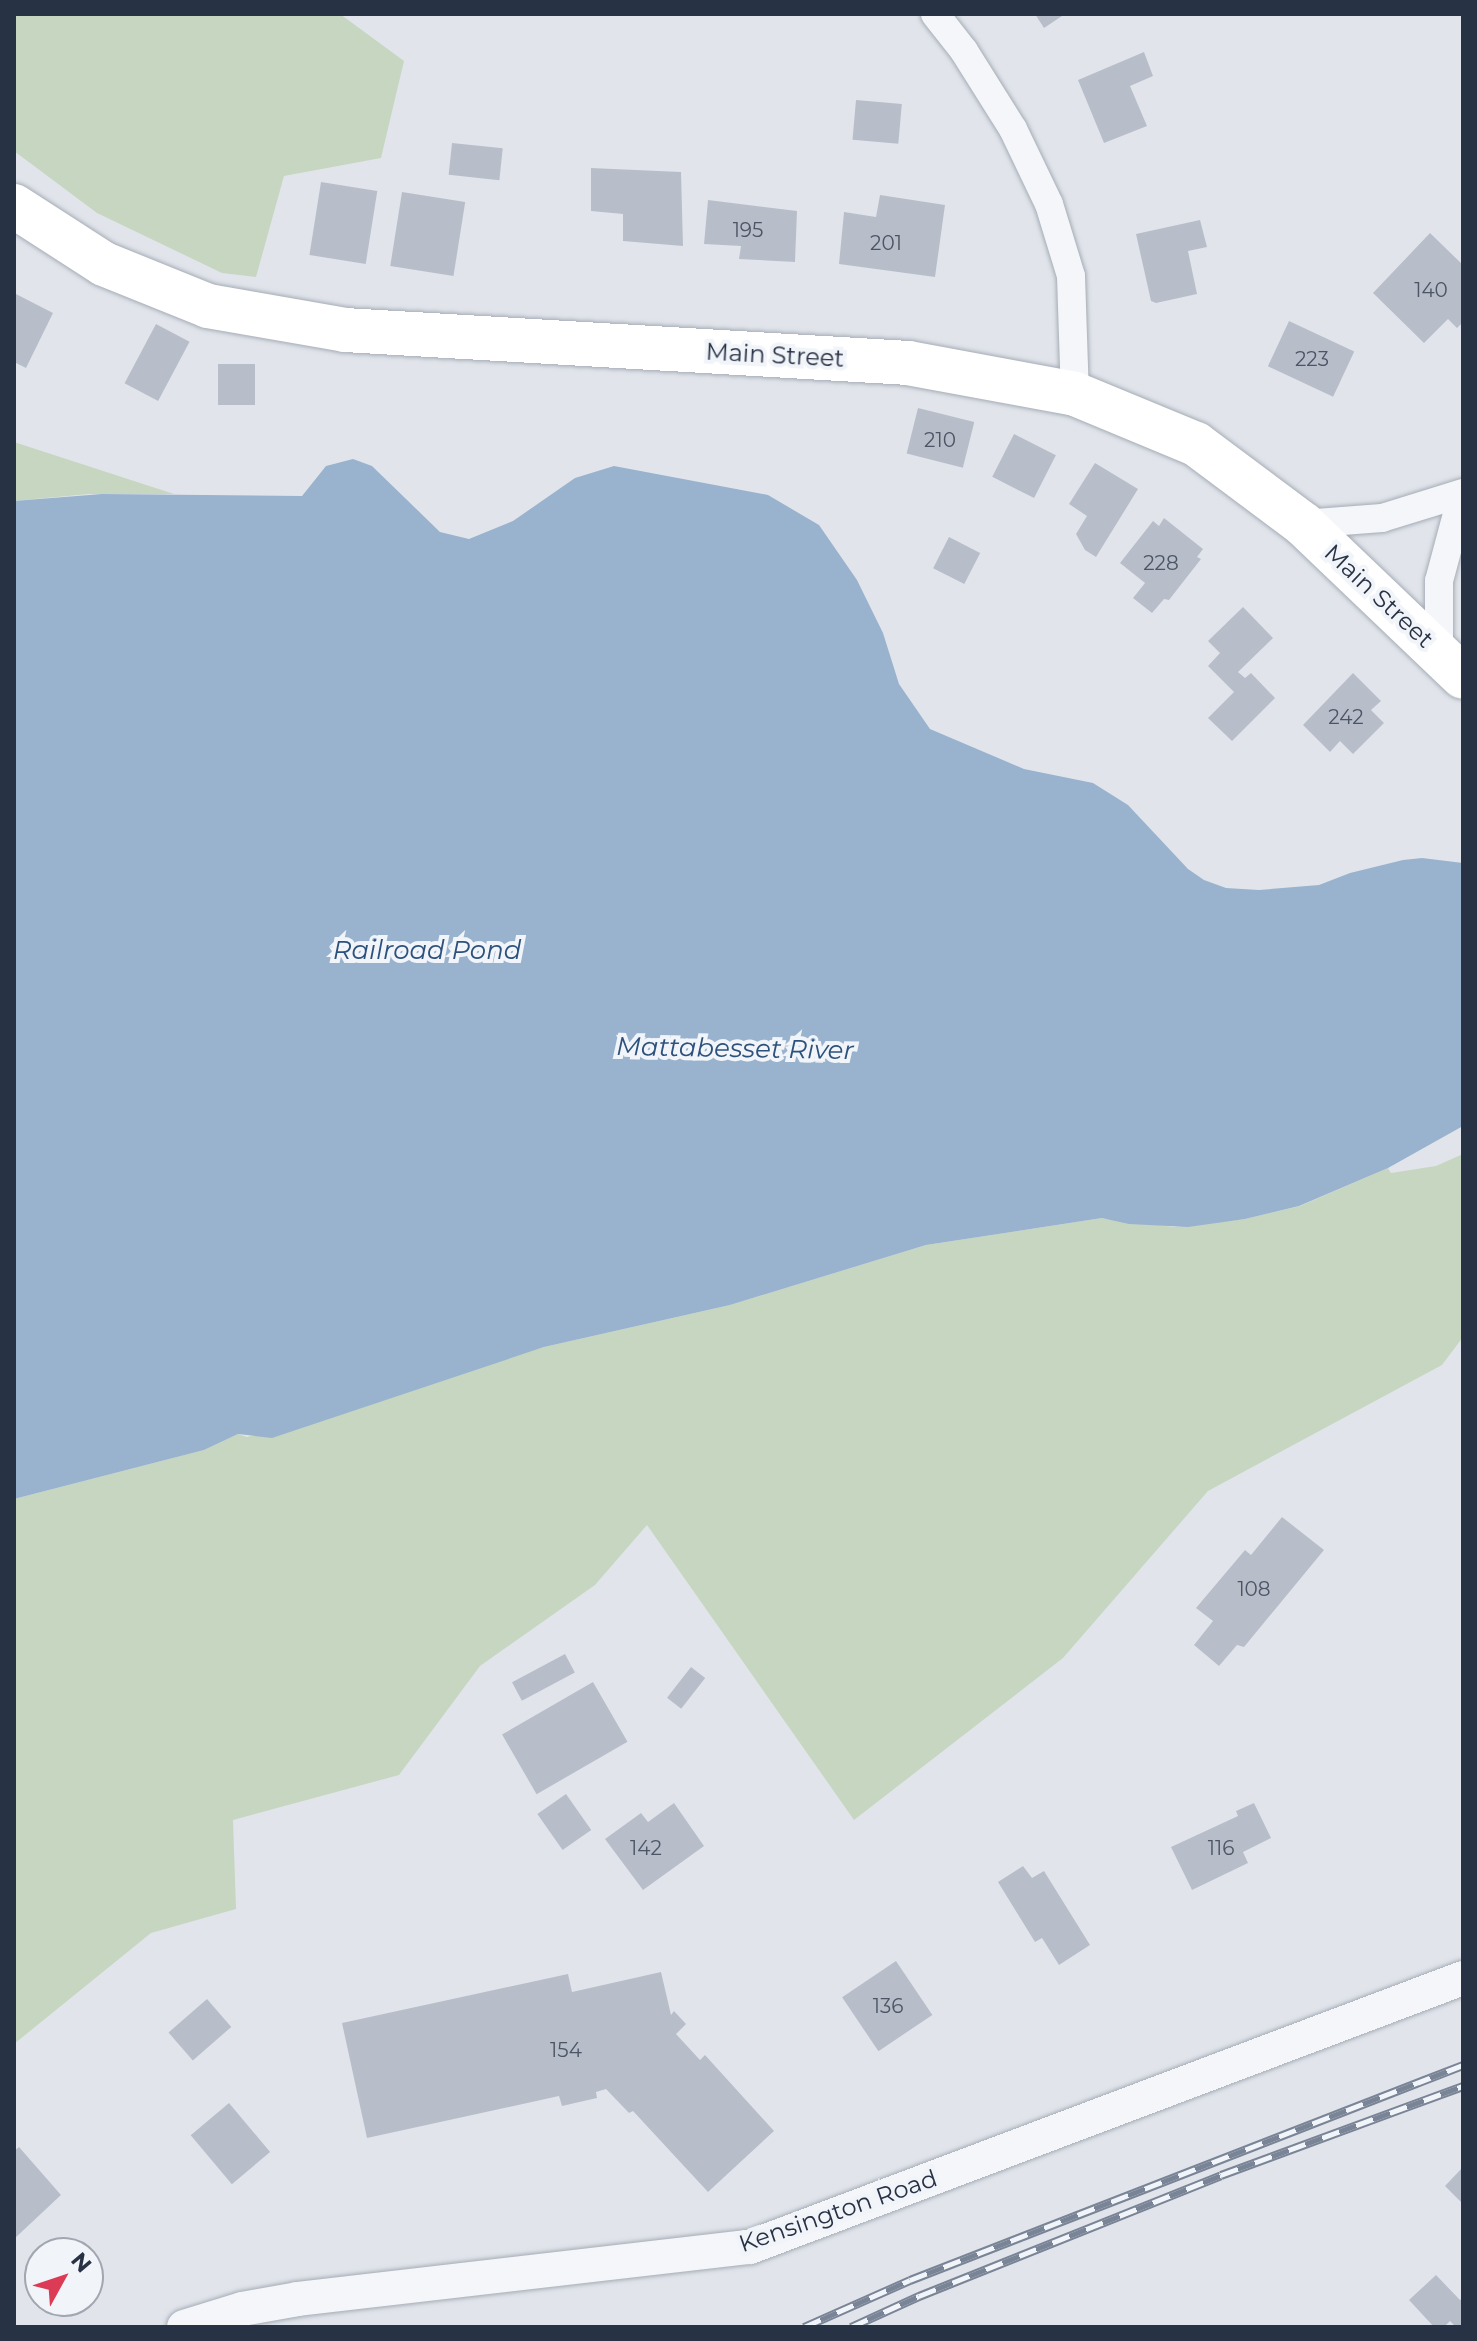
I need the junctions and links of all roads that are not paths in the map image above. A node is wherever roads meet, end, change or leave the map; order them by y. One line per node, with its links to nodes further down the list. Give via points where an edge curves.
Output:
1 (935, 14): 3 (street, via 1013,129 1049,204 1071,276)
2 (14, 206): 3 (main road, Main Street, via 104,264 208,306 345,330 908,363)
3 (1075, 394): 5 (main road, Main Street, via 1196,444)
4 (1462, 494): 5 (street, via 1382,518); 6 (street, via 1439,581)
5 (1303, 524): 6 (main road, Main Street)
6 (1451, 665)
7 (1463, 1978): 8 (street, Kensington Road, via 750,2247 298,2299)
8 (184, 2327)

